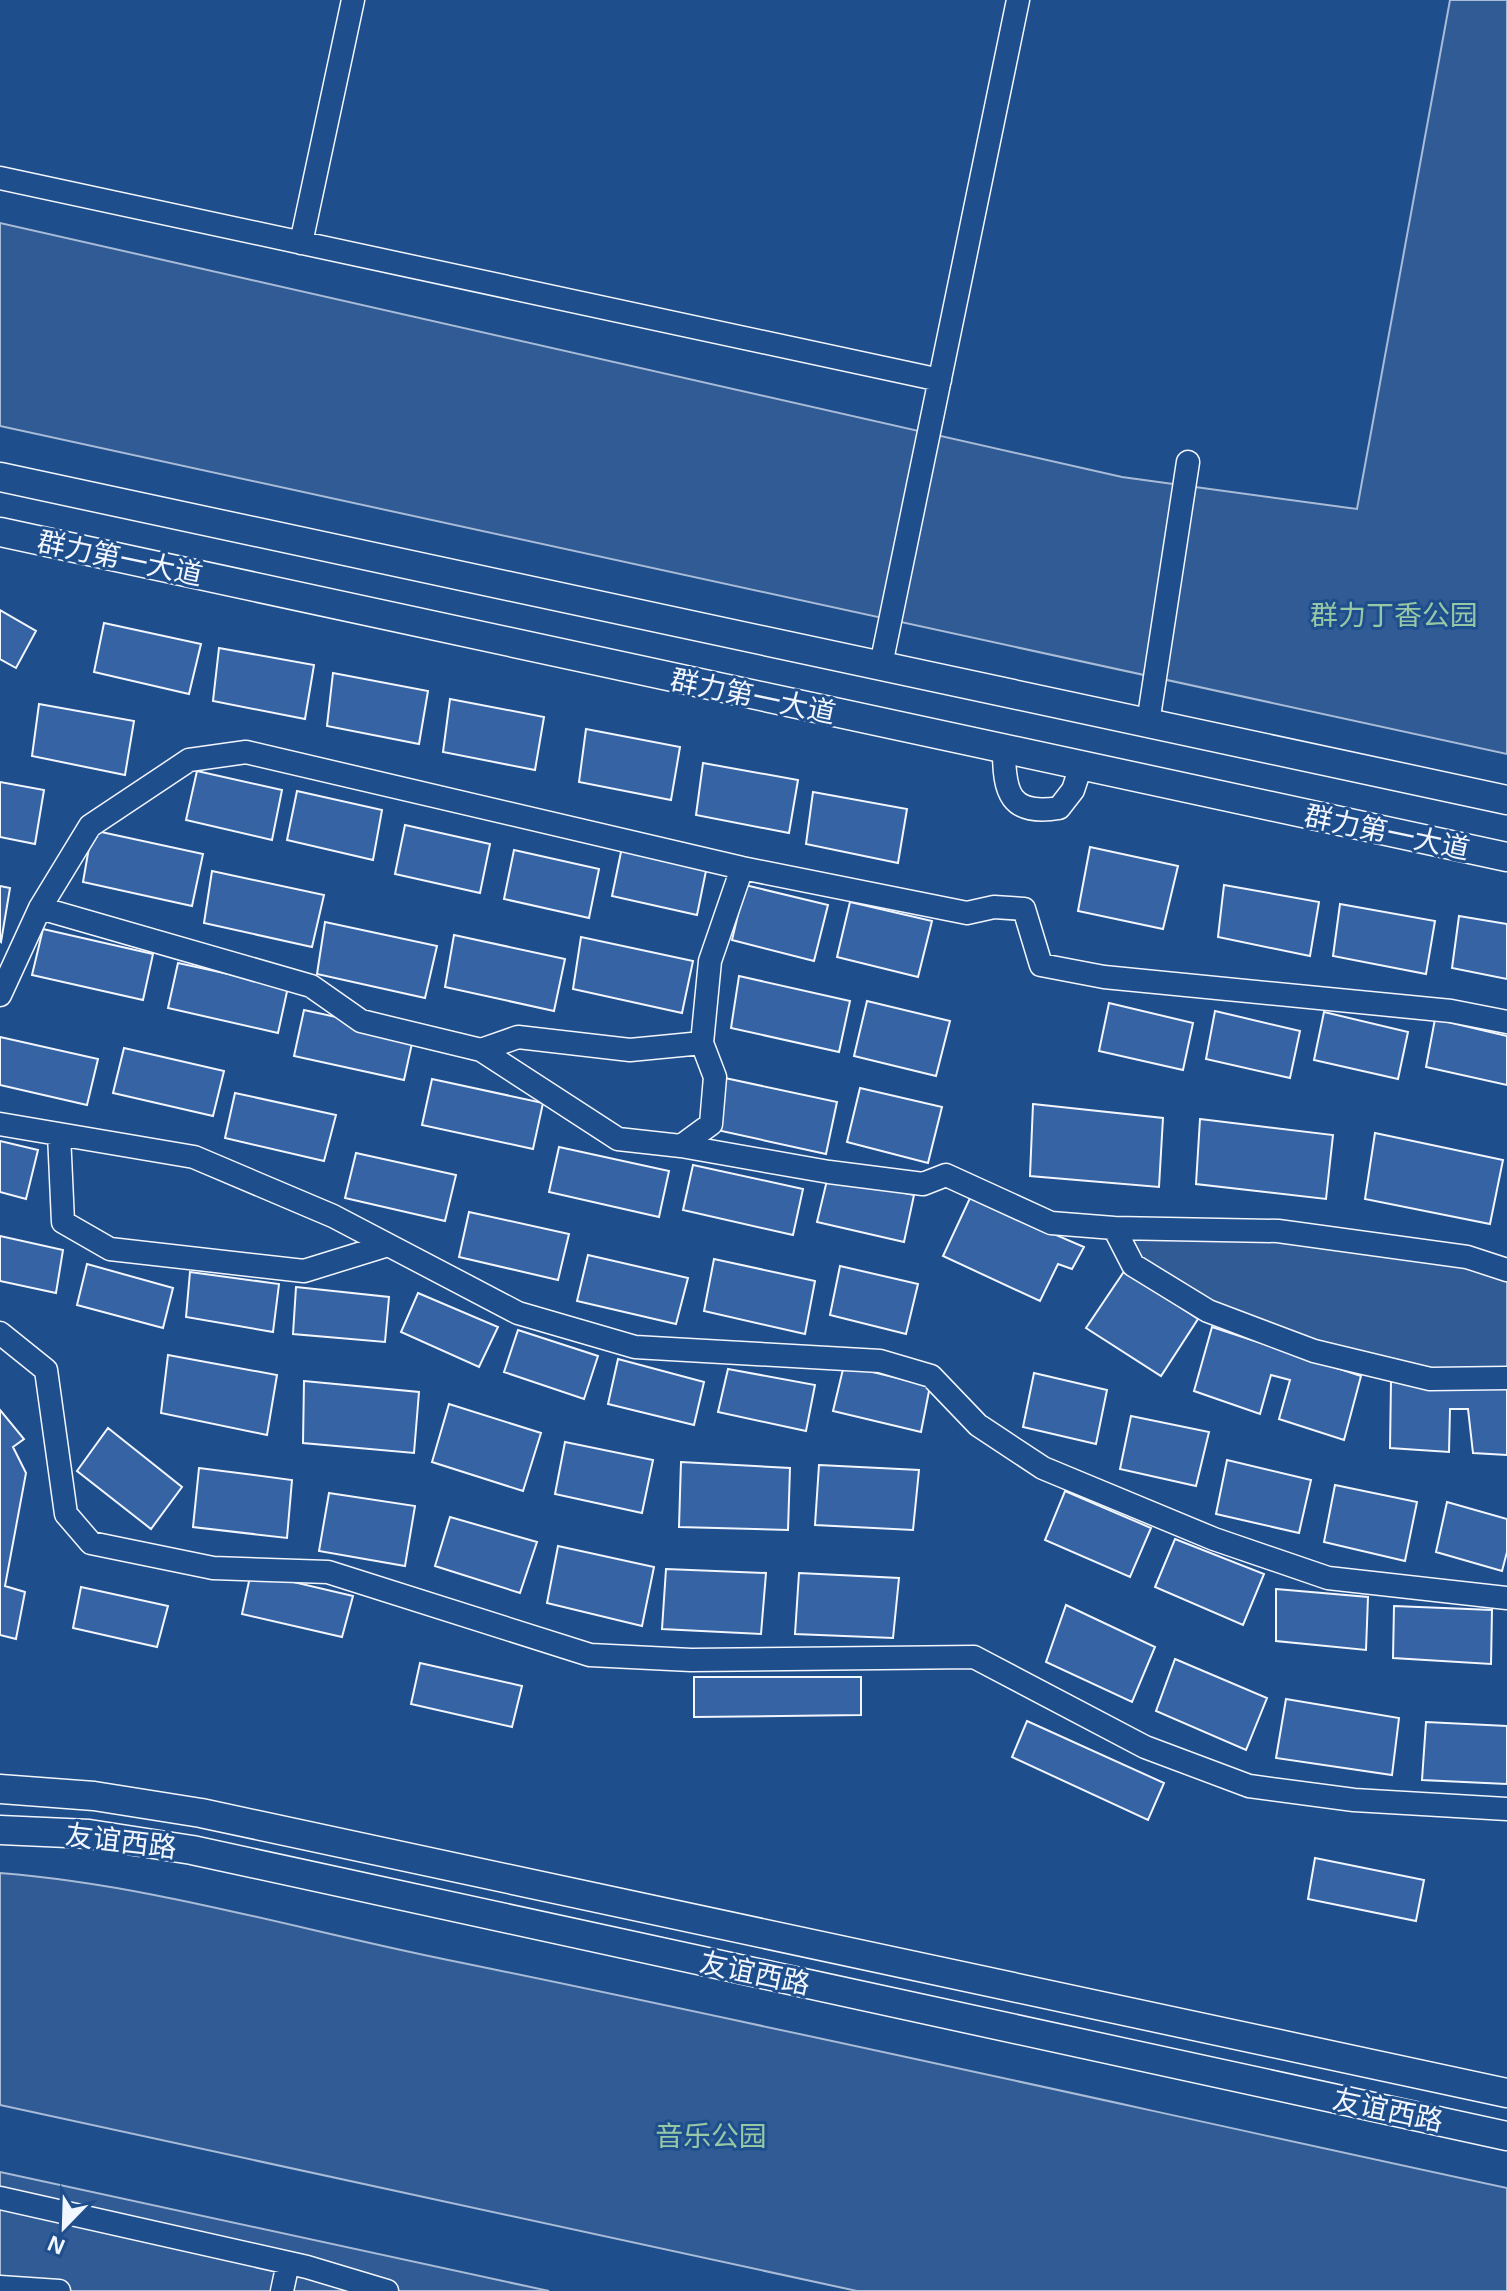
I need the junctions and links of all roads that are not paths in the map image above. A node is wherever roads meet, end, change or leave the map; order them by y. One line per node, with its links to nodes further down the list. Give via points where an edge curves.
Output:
1 (353, 0): 4 (street)
2 (1018, 0): 5 (street)
3 (0, 178): 4 (street)
4 (301, 243): 5 (street)
5 (940, 380): 9 (street)
6 (1188, 462): 10 (street)
7 (0, 477): 9 (main road, 群力第一大道)
8 (0, 532): 11 (main road, 群力第一大道)
9 (881, 665): 10 (main road, 群力第一大道)
10 (1148, 723): 13 (main road, 群力第一大道)
11 (1004, 750): 12 (main road, 群力第一大道); 12 (street, via 1004,780 1015,802 1035,812 1059,808 1073,790)
12 (1081, 766): 14 (main road, 群力第一大道)
13 (1507, 800)
14 (1507, 857)
15 (742, 868): 16 (street, via 246,752 189,760 90,826); 18 (street, via 967,913 994,907 1024,909 1041,965 1104,977 1451,1011); 19 (street, via 710,961)
16 (40, 908): 17 (street); 20 (street, via 311,986 361,1021)
17 (0, 995)
18 (1507, 1022)
19 (702, 1043): 20 (street, via 630,1050 518,1037); 23 (street, via 715,1077 711,1124)
20 (481, 1050): 23 (street, via 618,1139)
21 (0, 1124): 22 (street)
22 (59, 1134): 25 (street, via 194,1157); 25 (street, via 63,1222 110,1249 304,1271)
23 (681, 1146): 24 (street, via 923,1184 946,1175 1051,1223)
24 (1114, 1228): 26 (street, via 1278,1231 1467,1257); 28 (street, via 1133,1265 1208,1311 1301,1346 1430,1379)
25 (388, 1245): 29 (street, via 518,1313 635,1347 880,1361 931,1376 978,1425 1043,1468 1214,1539 1328,1578)
26 (1507, 1270)
27 (0, 1333): 31 (street, via 46,1370 66,1514 91,1543 213,1568 328,1572 590,1655 691,1660 974,1657 1145,1747 1249,1786 1354,1800)
28 (1507, 1378)
29 (1507, 1598)
30 (0, 1789): 33 (main road, 友谊西路, via 94,1796 201,1813)
31 (1507, 1809)
32 (0, 1830): 34 (main road, 友谊西路, via 89,1834 192,1850)
33 (1507, 2093)
34 (1507, 2136)
35 (0, 2198): 36 (street)
36 (288, 2263): 39 (street); 40 (street)
37 (0, 2287): 38 (street)
38 (59, 2291)
39 (282, 2291)
40 (387, 2291)

